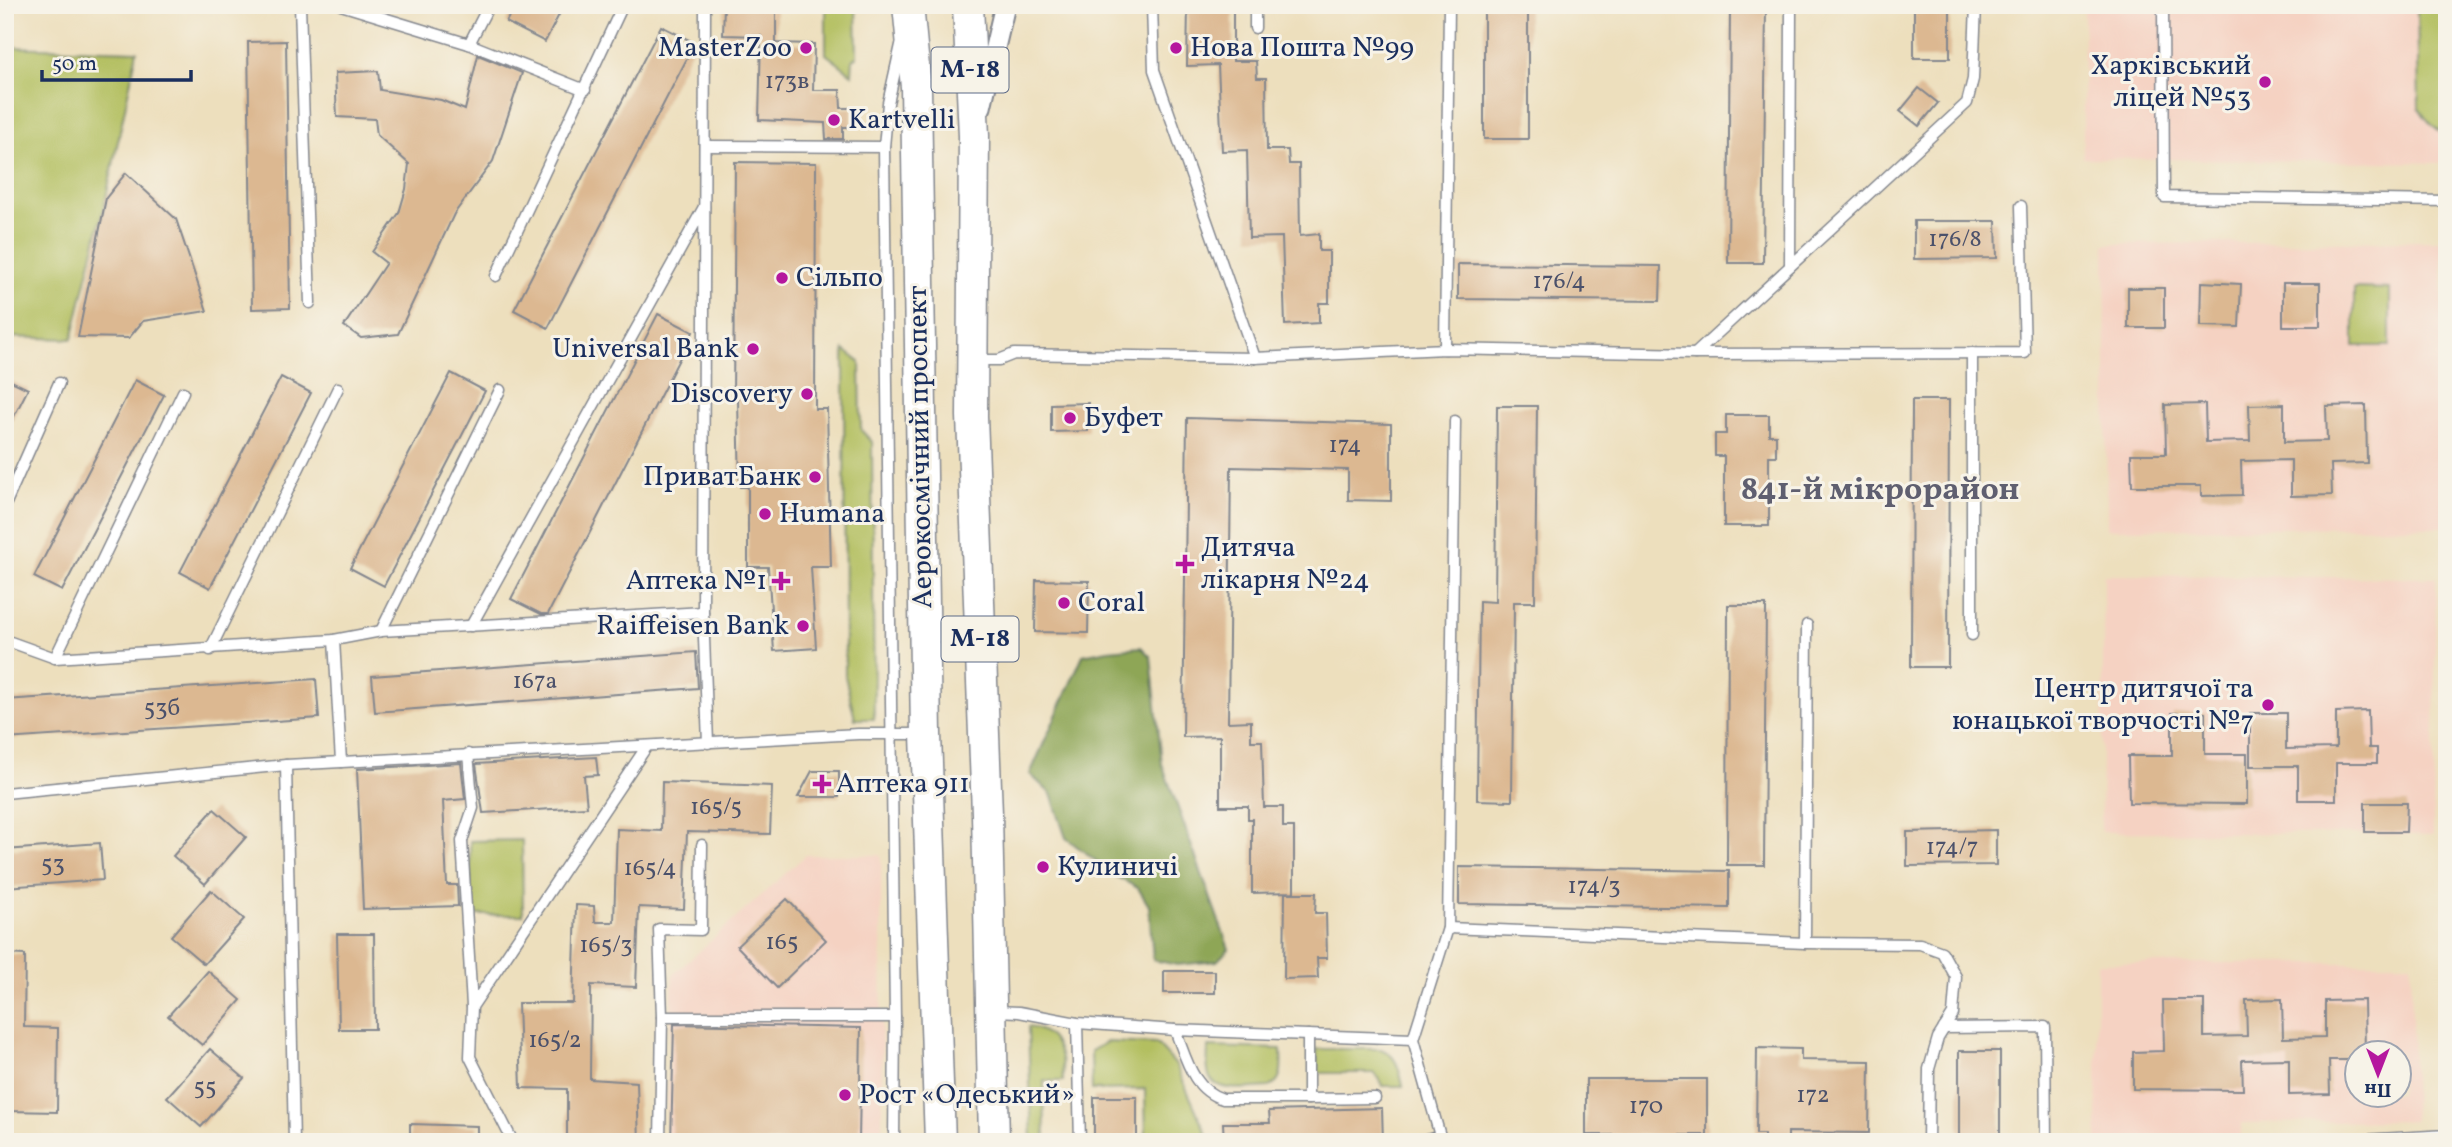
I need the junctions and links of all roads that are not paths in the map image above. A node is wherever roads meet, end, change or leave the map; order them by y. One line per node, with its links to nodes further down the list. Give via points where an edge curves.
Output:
1 (300, 5): 26 (lane)
2 (341, 5): 16 (lane)
3 (489, 5): 16 (lane)
4 (623, 5): 17 (lane)
5 (705, 5): 19 (lane)
6 (968, 5): 18 (main road, Аерокосмічний проспект / М-18)
7 (1005, 5): 18 (street, Аерокосмічний проспект)
8 (1153, 5): 30 (lane, via 1154,70)
9 (1255, 5): 15 (lane)
10 (1449, 5): 27 (lane)
11 (1791, 5): 24 (lane)
12 (1976, 5): 24 (lane, via 1973,79 1967,103)
13 (2164, 5): 21 (lane, via 2164,197)
14 (908, 8): 20 (lane, via 888,103); 48 (main road, Аерокосмічний проспект / М-18, via 916,87)
15 (1255, 28)
16 (470, 44): 17 (lane)
17 (585, 89): 25 (lane)
18 (974, 136): 31 (main road, Аерокосмічний проспект / М-18)
19 (705, 146): 20 (lane); 22 (lane)
20 (884, 147): 47 (lane)
21 (2447, 201)
22 (705, 206): 38 (lane); 40 (lane)
23 (2021, 206): 29 (lane, via 2025,354)
24 (1790, 266): 28 (lane)
25 (496, 276)
26 (310, 303)
27 (1445, 349): 28 (lane); 30 (lane)
28 (1695, 354): 29 (lane)
29 (1972, 354): 42 (lane)
30 (1255, 358): 31 (lane, via 1014,354 999,360)
31 (972, 360): 59 (main road, Аерокосмічний проспект / М-18)
32 (59, 383): 37 (lane)
33 (338, 388): 45 (lane)
34 (500, 390): 41 (lane)
35 (183, 392): 46 (lane)
36 (1455, 421): 56 (lane)
37 (5, 505)
38 (703, 612): 40 (lane); 49 (lane)
39 (1807, 625): 57 (lane)
40 (471, 626): 41 (lane)
41 (380, 631): 44 (lane)
42 (1972, 635)
43 (5, 640): 46 (lane)
44 (334, 640): 45 (lane); 52 (lane)
45 (211, 650): 46 (lane)
46 (55, 659)
47 (891, 734): 48 (lane); 49 (lane); 61 (lane)
48 (926, 734): 75 (main road, Аерокосмічний проспект / М-18)
49 (708, 743): 50 (lane)
50 (647, 746): 51 (lane); 58 (lane)
51 (468, 754): 52 (lane); 58 (lane, via 473,808 462,841)
52 (341, 762): 53 (lane)
53 (286, 765): 54 (lane); 71 (lane)
54 (5, 793)
55 (702, 845): 60 (lane, via 701,930 659,929)
56 (1448, 928): 57 (lane); 66 (lane)
57 (1805, 943): 63 (lane, via 1920,944 1942,952 1956,977 1953,1014)
58 (472, 1007): 72 (lane, via 470,1057)
59 (991, 1011): 62 (lane); 76 (main road, Аерокосмічний проспект / М-18)
60 (662, 1017): 61 (lane); 73 (lane)
61 (895, 1017): 74 (lane)
62 (1077, 1023): 64 (lane); 77 (lane)
63 (1944, 1028): 79 (lane, via 1929,1069); 80 (lane, via 2045,1027)
64 (1175, 1030): 65 (lane); 68 (lane, via 1193,1075 1211,1095 1223,1099)
65 (1308, 1035): 66 (lane); 68 (lane)
66 (1413, 1039): 70 (lane)
67 (1375, 1098): 68 (lane)
68 (1308, 1099)
69 (2447, 1135): 81 (lane)
70 (1443, 1139): 78 (lane)
71 (294, 1142)
72 (513, 1142)
73 (660, 1142)
74 (894, 1142)
75 (940, 1142)
76 (994, 1142)
77 (1080, 1142)
78 (1420, 1142)
79 (1928, 1142)
80 (2046, 1142)
81 (2329, 1142)

